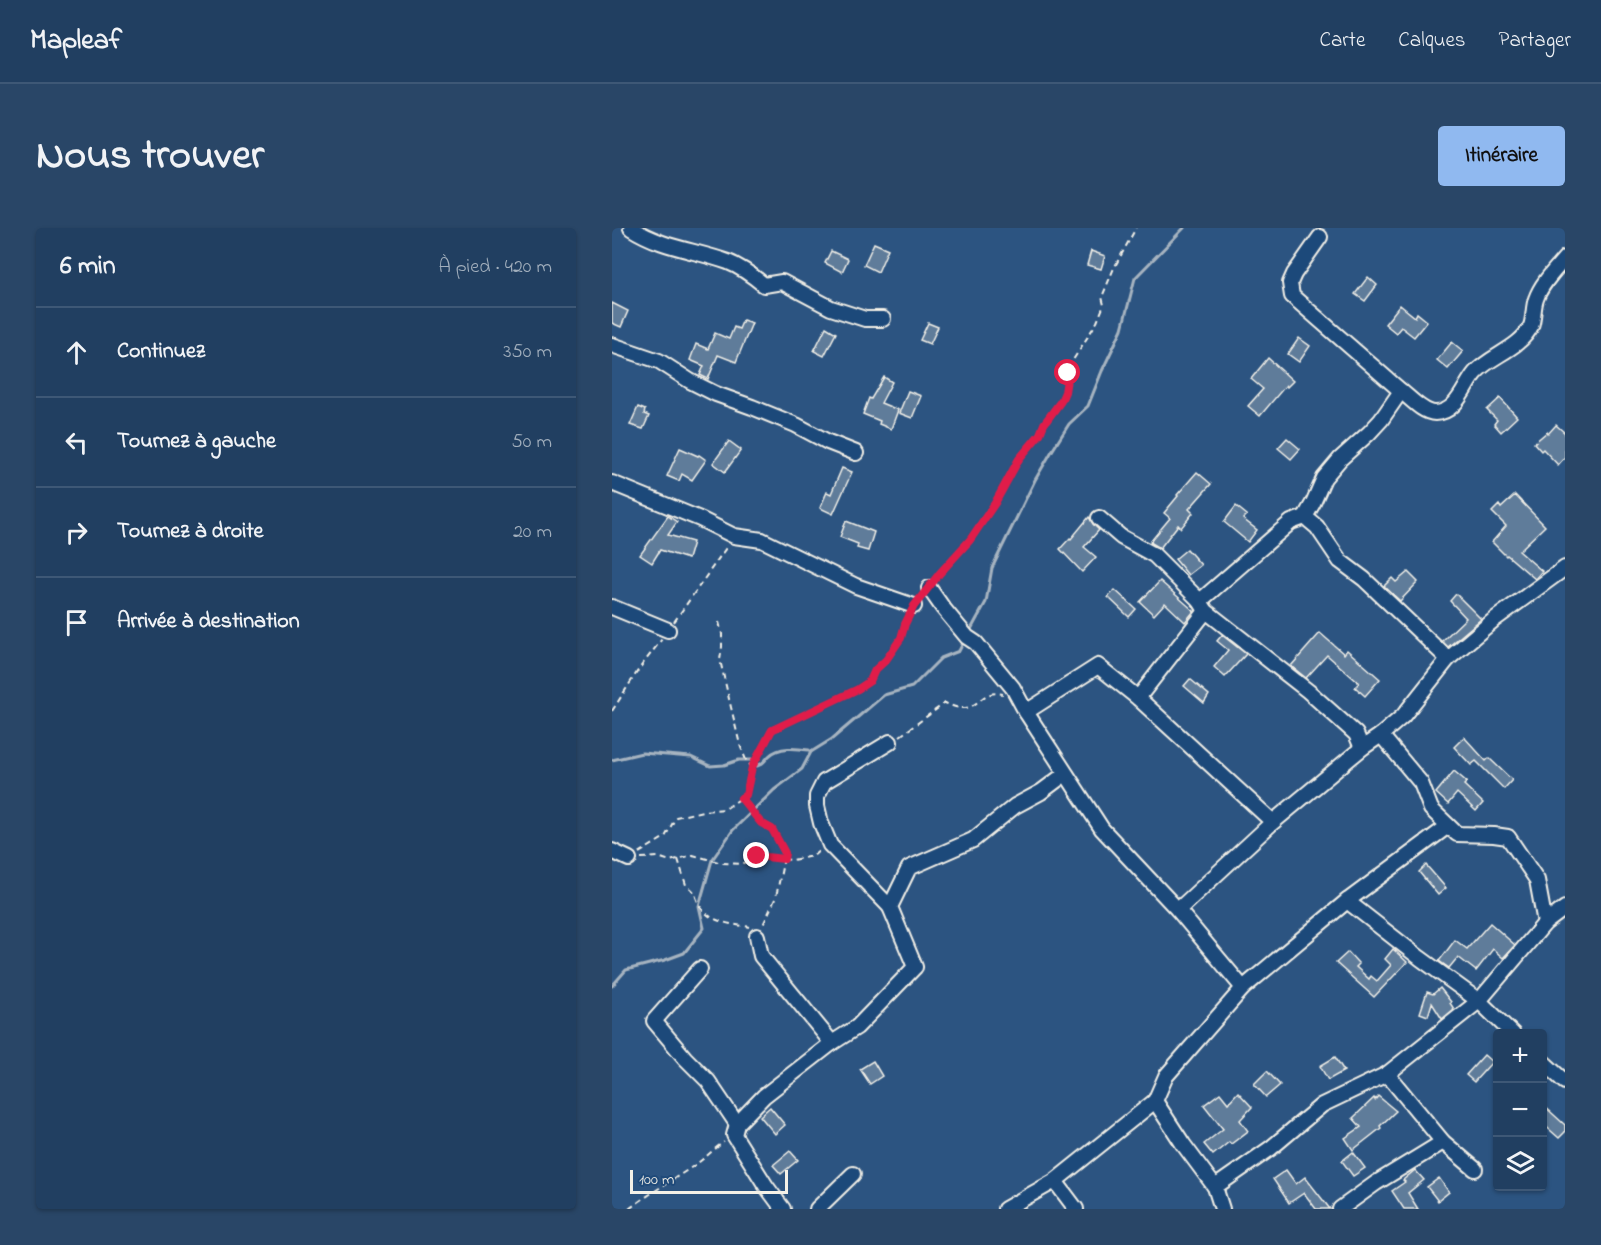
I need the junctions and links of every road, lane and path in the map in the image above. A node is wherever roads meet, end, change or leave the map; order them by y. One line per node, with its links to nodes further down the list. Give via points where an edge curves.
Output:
1 (631, 228): 5 (street, via 670,246 731,263 764,285 782,282 831,308 865,319)
2 (1136, 228): 13 (path, via 1102,297 1104,305 1097,322 1073,360 1061,401 1019,459 970,540)
3 (1320, 237): 7 (street, via 1294,274 1290,283 1292,296)
4 (1565, 258): 7 (street, via 1536,298 1531,326 1521,339 1485,363 1450,408 1430,412)
5 (883, 320)
6 (612, 345): 8 (street, via 659,361 716,394)
7 (1401, 391): 10 (street, via 1381,420 1324,478)
8 (856, 453)
9 (612, 483): 14 (street, via 734,536 762,540 856,586)
10 (1305, 516): 15 (street, via 1291,522); 19 (street, via 1340,561)
11 (1099, 518): 15 (street, via 1121,537 1155,555)
12 (1565, 568): 19 (street, via 1495,619)
13 (929, 588): 20 (street)
14 (914, 606): 26 (path, via 901,638 870,681 772,730)
15 (1203, 606): 21 (street); 25 (street, via 1308,691 1356,734)
16 (612, 607): 18 (street)
17 (719, 622): 26 (path, via 720,660 740,745)
18 (668, 630)
19 (1448, 660): 23 (street, via 1403,716)
20 (1013, 688): 22 (street); 24 (path, via 1003,694 987,694 965,709 945,703)
21 (1137, 698): 22 (street, via 1098,666); 29 (street)
22 (1026, 712): 27 (street)
23 (1381, 735): 25 (street); 30 (street, via 1421,783 1431,809)
24 (890, 742): 31 (street, via 824,782 817,806)
25 (1362, 748): 29 (street)
26 (752, 767): 28 (path, via 746,795)
27 (1065, 774): 37 (street, via 1015,806 973,840 909,868); 39 (street, via 1102,829)
28 (741, 798): 33 (path, via 725,809 676,817 665,837); 35 (path, via 761,823 772,829 785,853)
29 (1273, 822): 39 (street)
30 (1448, 826): 36 (street); 40 (street, via 1456,834 1508,837 1537,880)
31 (830, 845): 35 (path, via 813,856); 37 (street)
32 (612, 851): 33 (street)
33 (629, 859): 34 (path)
34 (678, 859): 35 (path, via 693,855 742,864 757,856); 41 (path, via 686,885 695,891 699,906 711,917 750,927)
35 (784, 859): 41 (path, via 776,897)
36 (1347, 901): 43 (street); 44 (street)
37 (890, 907): 46 (street, via 915,967 856,1027)
38 (1565, 908): 40 (street)
39 (1178, 910): 43 (street)
40 (1545, 923): 44 (street)
41 (757, 936): 46 (street, via 761,956)
42 (700, 969): 51 (street, via 654,1022 708,1081)
43 (1243, 988): 50 (street, via 1166,1076)
44 (1479, 1001): 45 (street); 48 (street)
45 (1508, 1029)
46 (832, 1042): 51 (street, via 764,1096)
47 (1547, 1066): 49 (street)
48 (1387, 1074): 52 (street); 56 (street, via 1322,1105 1271,1148)
49 (1565, 1082)
50 (1155, 1101): 55 (street); 56 (street)
51 (736, 1129): 57 (path, via 698,1163); 58 (street, via 766,1186)
52 (1443, 1142): 53 (street); 63 (street)
53 (1475, 1169)
54 (853, 1174): 59 (street)
55 (1055, 1181): 60 (street); 61 (street)
56 (1215, 1187): 62 (street)
57 (629, 1209)
58 (783, 1209)
59 (817, 1209)
60 (1005, 1209)
61 (1076, 1209)
62 (1222, 1209)
63 (1340, 1209)

